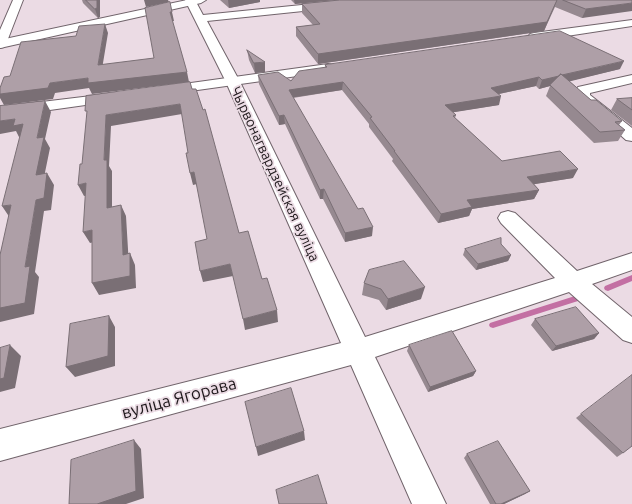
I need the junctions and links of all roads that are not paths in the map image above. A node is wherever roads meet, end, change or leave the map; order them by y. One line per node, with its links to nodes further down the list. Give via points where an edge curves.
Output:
1 (18, 0): 6 (street)
2 (380, 0): 3 (street)
3 (195, 5): 6 (street); 9 (street, Чырвонагвардзейская вуліца)
4 (632, 23): 5 (street)
5 (522, 39)
6 (0, 44)
7 (338, 66): 9 (street)
8 (632, 79): 13 (street, via 582,90 583,96)
9 (233, 82): 10 (street); 18 (street, Чырвонагвардзейская вуліца)
10 (148, 93)
11 (133, 95): 12 (street)
12 (0, 112)
13 (632, 136)
14 (508, 218): 16 (street)
15 (632, 261): 16 (street)
16 (573, 282): 17 (street); 18 (street)
17 (632, 332)
18 (358, 351): 19 (street, вуліца Ягорава); 20 (street, Чырвонагвардзейская вуліца)
19 (0, 445)
20 (429, 504)

